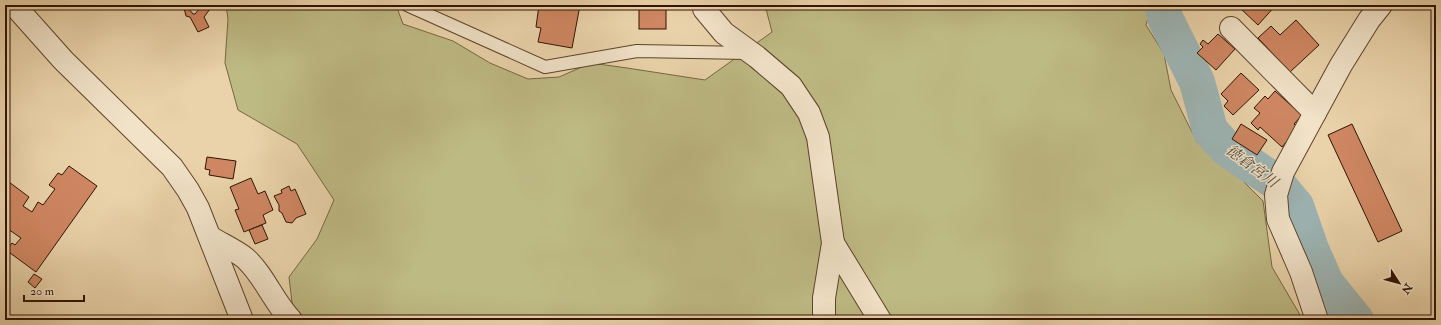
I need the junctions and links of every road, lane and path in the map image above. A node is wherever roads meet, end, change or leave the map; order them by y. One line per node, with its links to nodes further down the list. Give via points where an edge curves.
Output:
1 (14, 5): 8 (street, via 63,60 172,167 198,208)
2 (407, 5): 6 (lane, via 545,67 637,51)
3 (704, 5): 6 (street, via 704,9 724,32)
4 (1381, 5): 7 (street, via 1341,65)
5 (1231, 28): 7 (street)
6 (751, 53): 9 (street, via 791,86 809,113 818,138)
7 (1316, 114): 14 (street, via 1283,172 1276,195 1278,219 1301,272)
8 (210, 237): 10 (street); 11 (street, via 244,257 258,272 272,296)
9 (833, 242): 12 (street, via 824,298); 13 (street)
10 (242, 320)
11 (291, 320)
12 (824, 320)
13 (880, 320)
14 (1317, 320)

